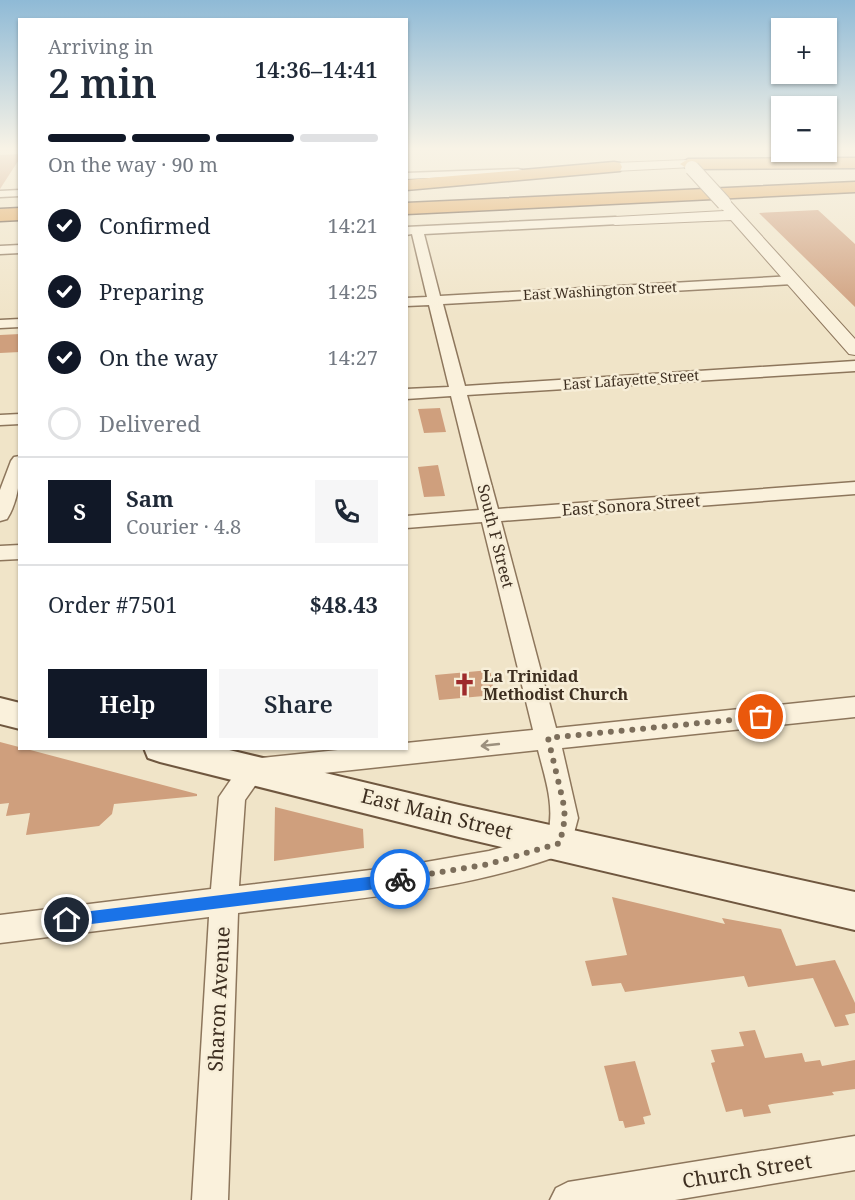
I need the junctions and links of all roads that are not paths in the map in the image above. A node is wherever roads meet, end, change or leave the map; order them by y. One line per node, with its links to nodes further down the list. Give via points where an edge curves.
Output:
1 (508, 204): 5 (highway)
2 (724, 204): 4 (street, bridge)
3 (784, 204): 4 (highway)
4 (728, 208): 7 (street); 12 (street)
5 (408, 209)
6 (15, 219): 8 (highway)
7 (615, 221): 9 (highway)
8 (0, 227)
9 (410, 228): 13 (street, South F Street)
10 (18, 249): 11 (street)
11 (0, 250)
12 (793, 280): 13 (street, East Washington Street); 17 (street)
13 (435, 300): 14 (street, East Washington Street); 19 (street, South F Street)
14 (408, 302)
15 (18, 323): 16 (street)
16 (0, 324)
17 (855, 350)
18 (855, 366): 19 (street, East Lafayette Street)
19 (458, 391): 20 (street, East Lafayette Street); 26 (street, South F Street)
20 (408, 394)
21 (18, 419): 22 (street)
22 (0, 420)
23 (18, 466): 25 (street)
24 (855, 488): 26 (street, East Sonora Street)
25 (0, 515)
26 (491, 516): 27 (street, East Sonora Street); 33 (street, South F Street)
27 (408, 522)
28 (18, 552): 29 (street)
29 (0, 553)
30 (855, 707): 33 (street)
31 (0, 711): 32 (main road)
32 (18, 716)
33 (548, 738): 35 (street, one-way to 35); 36 (street, South F Street, via 565,818)
34 (168, 750): 35 (main road, East Main Street)
35 (252, 770): 36 (main road, East Main Street); 37 (street, Sharon Avenue, via 232,797)
36 (560, 843): 37 (street, via 489,864); 38 (main road, East Main Street)
37 (224, 901): 39 (street); 41 (street, Sharon Avenue)
38 (855, 911)
39 (0, 929)
40 (855, 1153): 42 (street, Church Street)
41 (210, 1200)
42 (568, 1200)

